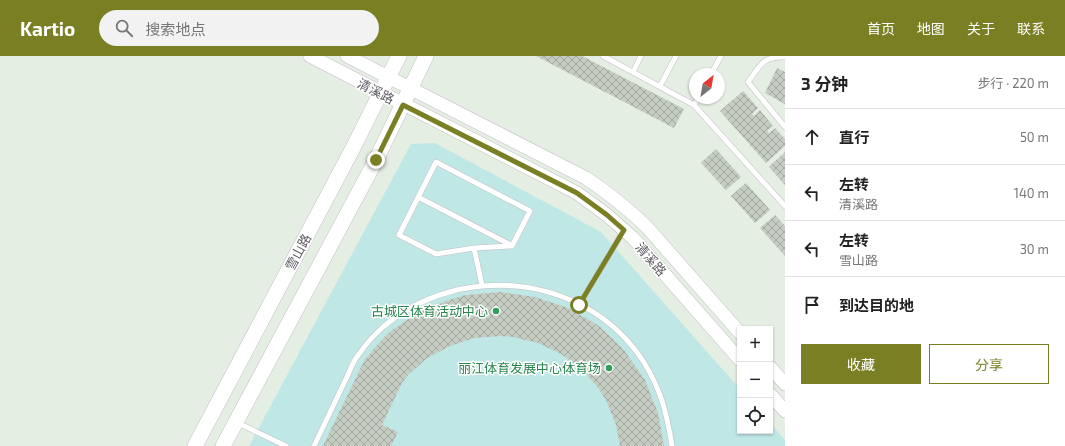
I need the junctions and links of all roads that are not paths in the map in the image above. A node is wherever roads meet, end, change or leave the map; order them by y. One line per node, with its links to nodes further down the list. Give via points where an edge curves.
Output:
1 (310, 56): 15 (street, 清溪路)
2 (347, 56): 12 (street, 清溪路)
3 (399, 56): 12 (main road, 雪山路)
4 (426, 56): 14 (main road, 雪山路)
5 (603, 56): 11 (lane)
6 (641, 56): 11 (lane)
7 (676, 56): 13 (lane)
8 (721, 56): 10 (lane)
9 (785, 57): 18 (lane, via 764,60 748,82)
10 (714, 68)
11 (633, 72): 13 (lane)
12 (388, 77): 14 (street, 清溪路); 15 (main road, 雪山路)
13 (660, 86): 17 (lane)
14 (411, 89): 16 (main road, 雪山路); 26 (street, 清溪路, via 586,178 602,189 646,226)
15 (381, 93): 16 (street, 清溪路); 33 (main road, 雪山路)
16 (403, 105): 21 (street, 清溪路, via 577,193); 32 (main road, 雪山路)
17 (694, 105): 20 (lane)
18 (785, 127)
19 (418, 197): 22 (lane); 22 (lane, via 436,162 463,176 530,211); 23 (lane, via 399,235 436,254)
20 (785, 206)
21 (624, 230): 25 (lane); 27 (street, 清溪路)
22 (512, 246): 23 (lane)
23 (474, 248): 24 (lane)
24 (482, 285): 25 (lane, via 537,289); 36 (lane, via 452,290 429,298 397,316 378,332 358,355)
25 (579, 305): 37 (lane, via 618,332 642,360 666,410)
26 (737, 330)
27 (737, 357)
28 (773, 370): 29 (street)
29 (785, 384)
30 (773, 397): 31 (street)
31 (785, 411)
32 (236, 422): 34 (main road, 雪山路); 35 (lane)
33 (195, 446)
34 (223, 446)
35 (286, 446)
36 (314, 446)
37 (672, 446)

